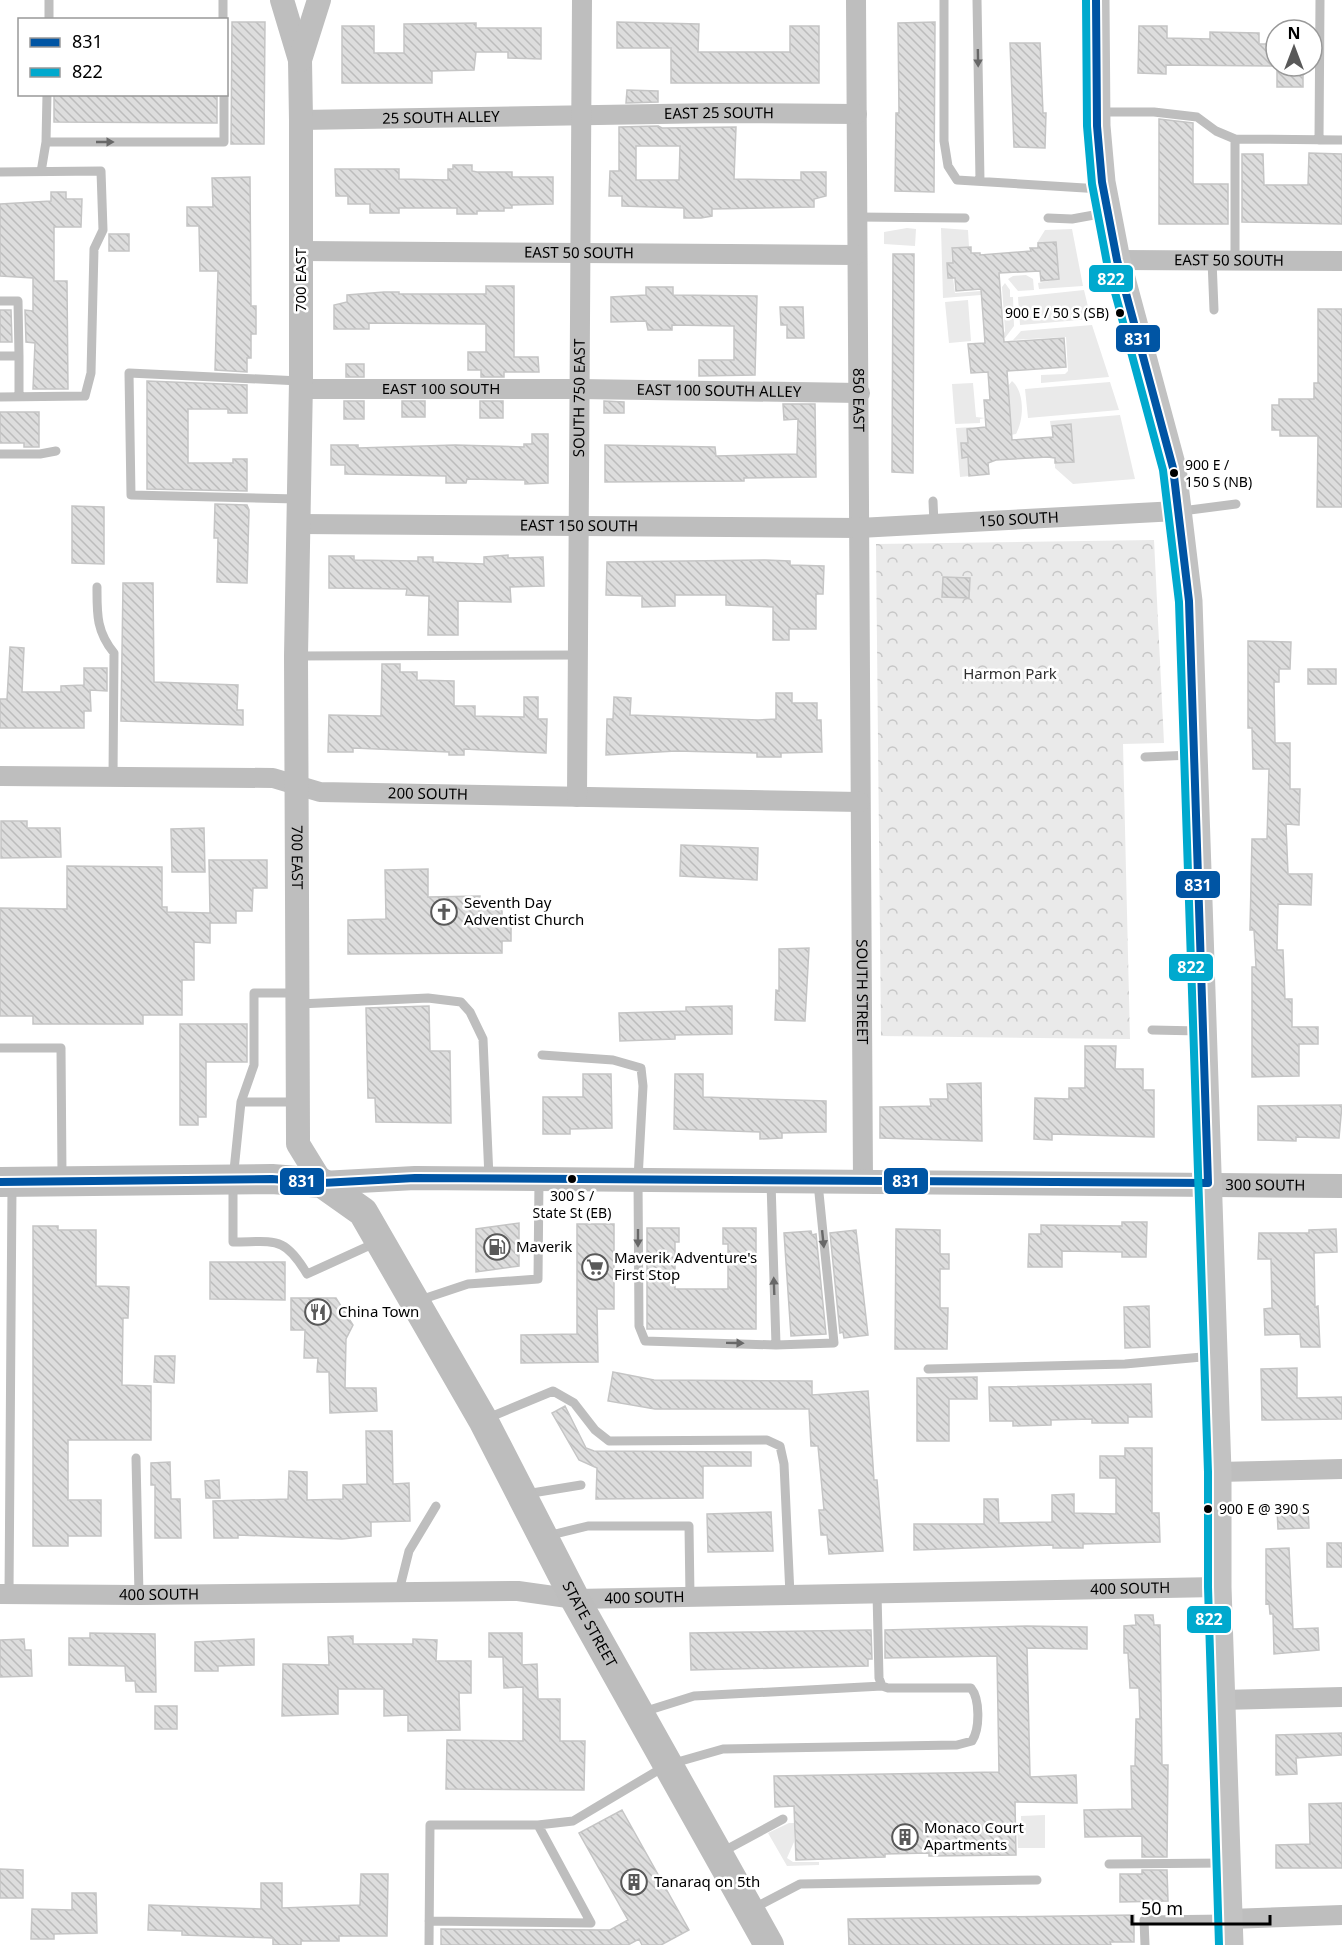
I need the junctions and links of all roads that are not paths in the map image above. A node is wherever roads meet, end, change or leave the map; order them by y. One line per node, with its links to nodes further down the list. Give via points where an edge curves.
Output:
1 (49, 0): 11 (lane)
2 (223, 0): 12 (lane)
3 (282, 0): 13 (street, 700 EAST)
4 (319, 0): 13 (street, 700 EAST)
5 (582, 0): 18 (street, SOUTH 750 EAST)
6 (856, 0): 17 (street, 850 EAST)
7 (944, 0): 26 (lane, via 944,141 948,166 957,180)
8 (977, 0): 26 (lane, one-way to 26)
9 (1096, 0): 16 (main road)
10 (1320, 0): 21 (lane)
11 (49, 18)
12 (224, 18)
13 (300, 60): 19 (street, 700 EAST)
14 (47, 96): 23 (lane)
15 (224, 96): 23 (lane, one-way to 15, via 224,142)
16 (1097, 112): 20 (lane, via 1197,117); 27 (main road)
17 (857, 114): 18 (street, EAST 25 SOUTH); 28 (street, 850 EAST)
18 (581, 116): 19 (street, 25 SOUTH ALLEY); 32 (street, SOUTH 750 EAST)
19 (301, 120): 31 (street, 700 EAST)
20 (1235, 139): 21 (lane); 36 (lane)
21 (1319, 140): 22 (lane)
22 (1342, 140)
23 (46, 142): 25 (lane)
24 (0, 172): 25 (lane)
25 (41, 172): 45 (lane, via 101,171 102,230 94,249 91,373 85,396)
26 (980, 181): 27 (lane)
27 (1105, 201): 30 (lane, via 1072,219); 34 (main road)
28 (856, 217): 29 (lane); 33 (street, 850 EAST)
29 (966, 218)
30 (1048, 218)
31 (301, 251): 32 (street, EAST 50 SOUTH); 42 (street, 700 EAST)
32 (580, 252): 33 (street, EAST 50 SOUTH); 43 (street, SOUTH 750 EAST)
33 (856, 255): 44 (street, 850 EAST)
34 (1117, 260): 35 (street, EAST 50 SOUTH); 52 (main road, via 1173,468)
35 (1212, 260): 36 (street, EAST 50 SOUTH); 39 (lane)
36 (1234, 260): 37 (street, EAST 50 SOUTH)
37 (1342, 261)
38 (0, 301): 41 (lane, via 18,301)
39 (1214, 310)
40 (0, 356): 41 (lane)
41 (19, 356): 45 (lane)
42 (301, 385): 43 (street, EAST 100 SOUTH); 49 (street, 700 EAST); 49 (lane, via 129,373 130,495)
43 (580, 389): 44 (street, EAST 100 SOUTH ALLEY); 54 (street, SOUTH 750 EAST)
44 (860, 393): 56 (street, 850 EAST)
45 (19, 396): 46 (lane)
46 (0, 397)
47 (56, 451): 48 (lane)
48 (0, 454)
49 (300, 499): 53 (street, 700 EAST)
50 (933, 501): 55 (lane)
51 (1236, 504): 52 (lane)
52 (1177, 511): 55 (street, 150 SOUTH); 60 (main road, via 1189,601)
53 (299, 524): 54 (street, EAST 150 SOUTH); 59 (street, 700 EAST)
54 (579, 525): 56 (street, EAST 150 SOUTH); 58 (street, SOUTH 750 EAST)
55 (934, 525): 56 (street, 150 SOUTH)
56 (859, 528): 66 (street, 850 EAST)
57 (97, 586): 63 (lane, via 98,625 114,652)
58 (578, 655): 59 (lane); 65 (street, SOUTH 750 EAST)
59 (296, 656): 64 (street, 700 EAST)
60 (1194, 754): 61 (lane); 69 (main road)
61 (1145, 757)
62 (0, 776): 63 (street, 200 SOUTH)
63 (113, 777): 64 (street, 200 SOUTH, via 273,778)
64 (297, 787): 65 (street, 200 SOUTH, via 321,792); 67 (street, 700 EAST)
65 (577, 797): 66 (street, 200 SOUTH)
66 (860, 801): 80 (street, SOUTH STREET)
67 (298, 999): 72 (lane, via 254,993 254,1065); 73 (street, 700 EAST); 74 (lane, via 428,998 461,1002 483,1039)
68 (1152, 1030): 69 (lane)
69 (1203, 1031): 84 (main road)
70 (0, 1047): 82 (lane, via 61,1048)
71 (542, 1055): 76 (lane, via 613,1060 641,1068)
72 (241, 1102): 73 (lane); 77 (lane)
73 (298, 1102): 83 (street, 700 EAST, via 298,1144)
74 (489, 1178): 75 (street, 300 SOUTH); 83 (street, 300 SOUTH)
75 (539, 1179): 76 (street, 300 SOUTH); 87 (lane, via 538,1279 468,1284)
76 (638, 1179): 78 (street, 300 SOUTH); 88 (lane, one-way to 88, via 639,1326 645,1341)
77 (233, 1180): 82 (main road, 300 SOUTH); 83 (main road, 300 SOUTH); 86 (lane, via 233,1242 275,1242 294,1251 307,1274)
78 (771, 1180): 79 (street, 300 SOUTH); 88 (lane, one-way to 78)
79 (817, 1180): 80 (street, 300 SOUTH); 88 (lane, one-way to 88, via 834,1343)
80 (863, 1181): 84 (street, 300 SOUTH)
81 (6, 1182): 82 (main road, 300 SOUTH); 102 (lane)
82 (62, 1182)
83 (322, 1183): 86 (main road, STATE STREET, via 363,1212)
84 (1208, 1183): 85 (street, 300 SOUTH); 89 (main road)
85 (1342, 1186)
86 (380, 1240): 87 (main road, STATE STREET)
87 (414, 1302): 91 (main road, STATE STREET)
88 (776, 1344)
89 (1214, 1356): 90 (lane, via 1125,1364); 94 (main road)
90 (928, 1369)
91 (483, 1420): 96 (main road, STATE STREET); 104 (lane, via 553,1391 574,1403 609,1441 766,1440 780,1446)
92 (136, 1458): 103 (lane)
93 (1342, 1469): 94 (street)
94 (1218, 1472): 99 (main road)
95 (581, 1485): 96 (lane)
96 (521, 1495): 98 (main road, STATE STREET)
97 (436, 1506): 100 (lane, via 409,1551)
98 (542, 1537): 105 (lane, via 588,1526 689,1526); 106 (main road, STATE STREET)
99 (1218, 1587): 101 (street, 400 SOUTH); 109 (main road)
100 (399, 1590): 103 (street, 400 SOUTH); 106 (street, 400 SOUTH, via 518,1590)
101 (877, 1593): 104 (street, 400 SOUTH); 107 (lane)
102 (4, 1594): 103 (street, 400 SOUTH)
103 (139, 1595)
104 (790, 1595): 105 (street, 400 SOUTH)
105 (690, 1597): 106 (street, 400 SOUTH)
106 (575, 1599): 110 (main road, STATE STREET)
107 (882, 1686): 110 (lane, via 694,1696); 111 (lane, via 971,1688 976,1694 977,1734 972,1741 957,1745 723,1749)
108 (1342, 1697): 109 (street)
109 (1221, 1700): 115 (main road)
110 (638, 1714): 111 (main road, STATE STREET)
111 (667, 1765): 113 (lane, via 573,1821); 114 (main road, STATE STREET)
112 (783, 1819): 114 (lane)
113 (538, 1825): 121 (lane, via 430,1825); 121 (lane, via 591,1923)
114 (717, 1854): 118 (main road, STATE STREET)
115 (1227, 1863): 116 (lane); 120 (main road)
116 (1109, 1864)
117 (1037, 1880): 118 (lane, via 800,1884)
118 (749, 1911): 123 (main road, STATE STREET)
119 (1342, 1915): 120 (street)
120 (1229, 1918): 124 (lane, via 1144,1920); 125 (main road)
121 (429, 1921): 122 (lane)
122 (429, 1945)
123 (769, 1945)
124 (1145, 1945)
125 (1230, 1945)

